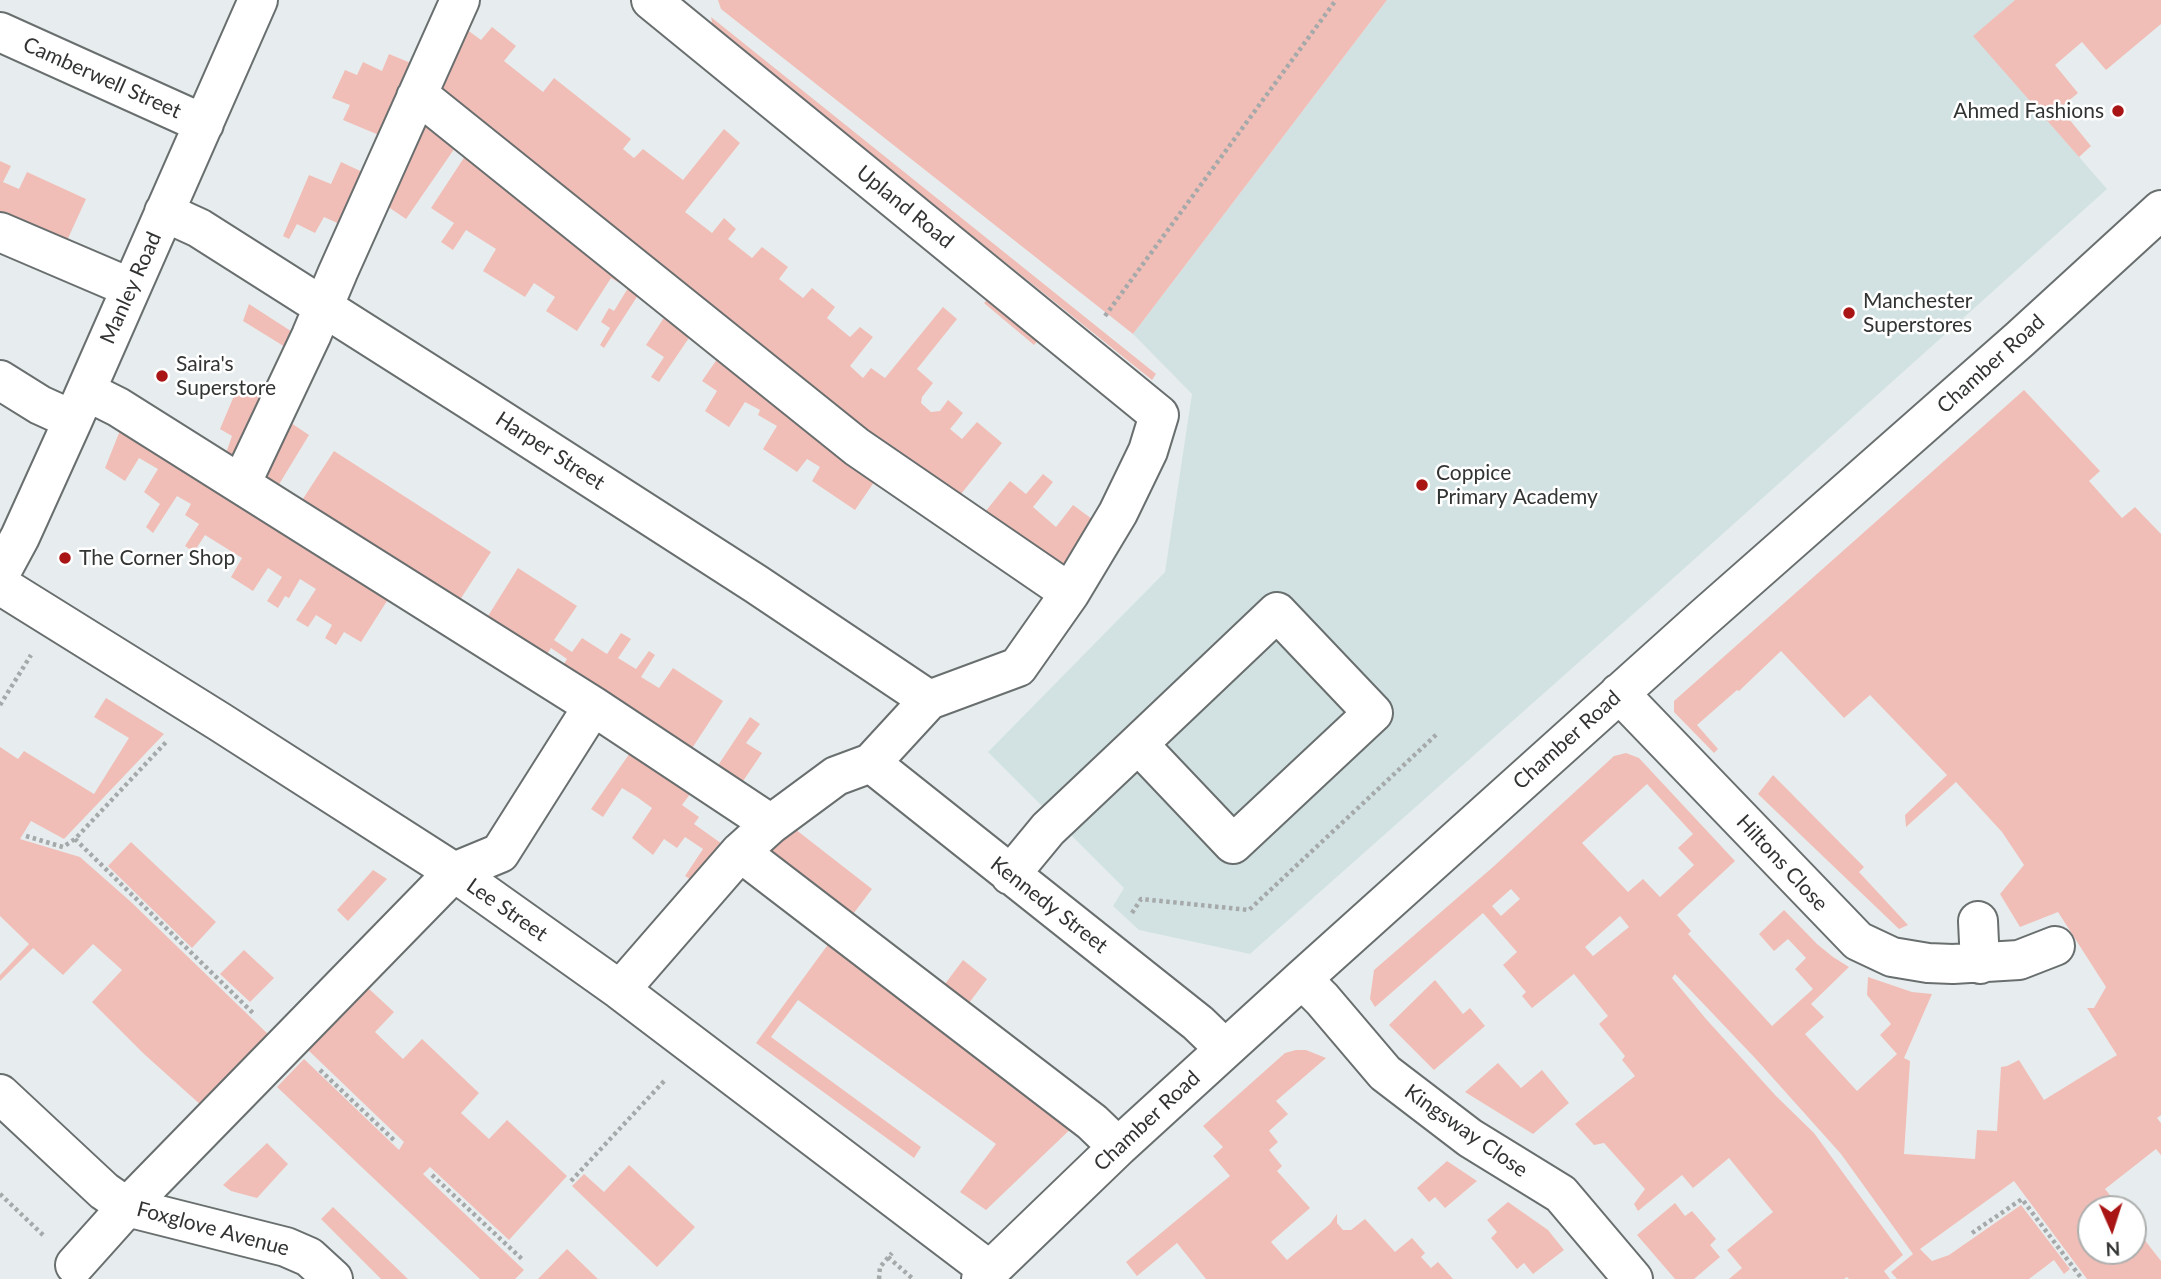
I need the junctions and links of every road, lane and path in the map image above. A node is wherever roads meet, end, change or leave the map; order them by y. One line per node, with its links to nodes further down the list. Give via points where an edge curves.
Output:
1 (258, 0): 7 (street, Manley Road)
2 (460, 0): 6 (street)
3 (652, 0): 19 (street, Upland Road, via 1159,415 1148,451 1118,513)
4 (1336, 0): 13 (path)
5 (0, 32): 7 (street, Camberwell Street)
6 (416, 97): 12 (street); 19 (street, via 857,447)
7 (204, 124): 9 (street, Manley Road)
8 (2161, 210): 21 (street, Chamber Road)
9 (164, 212): 11 (street, Manley Road); 12 (street, Harper Street)
10 (0, 232): 11 (street)
11 (131, 288): 15 (street, Manley Road)
12 (324, 307): 16 (street); 22 (street, Harper Street)
13 (1101, 321)
14 (0, 380): 15 (street, via 40,405)
15 (79, 406): 16 (street, via 118,407); 17 (street, Manley Road)
16 (241, 484): 24 (street)
17 (0, 574)
18 (0, 585): 32 (street, Lee Street)
19 (1070, 593): 22 (street, via 1018,667)
20 (37, 645): 23 (path)
21 (1619, 693): 36 (street, Hiltons Close, via 1858,941 1892,957); 37 (street, Chamber Road)
22 (929, 700): 27 (street)
23 (0, 705)
24 (593, 706): 28 (street); 32 (street, via 500,853)
25 (174, 733): 30 (path)
26 (1138, 744): 26 (street, via 1233,845 1373,713 1277,612); 33 (street, via 1048,829)
27 (871, 763): 28 (street, via 836,776); 33 (street, Kennedy Street)
28 (771, 824): 31 (street)
29 (26, 836): 30 (path, via 63,847)
30 (75, 839): 39 (path)
31 (740, 852): 38 (street); 44 (street, via 1093,1122)
32 (454, 872): 38 (street, Lee Street); 39 (street)
33 (1010, 875): 40 (street, Kennedy Street)
34 (1978, 921): 36 (street)
35 (2055, 946): 36 (street, Hiltons Close, via 2020,960)
36 (1980, 964)
37 (1302, 979): 40 (street, Chamber Road); 58 (street, Kingsway Close, via 1385,1073 1470,1138 1561,1194)
38 (620, 990): 54 (street, Lee Street)
39 (275, 1032): 43 (path); 48 (street)
40 (1225, 1049): 44 (street, Chamber Road)
41 (676, 1070): 46 (path)
42 (0, 1094): 48 (street, Foxglove Avenue)
43 (396, 1142)
44 (1118, 1147): 54 (street, Chamber Road)
45 (432, 1175): 52 (path)
46 (571, 1181)
47 (0, 1194): 53 (path)
48 (127, 1207): 53 (street); 55 (street, Foxglove Avenue, via 286,1247 309,1257)
49 (1972, 1233): 59 (path, via 2022,1199)
50 (895, 1249): 51 (path)
51 (888, 1257): 56 (path); 57 (path)
52 (523, 1260)
53 (75, 1265)
54 (985, 1275)
55 (332, 1279)
56 (879, 1279)
57 (913, 1279)
58 (1633, 1279)
59 (2082, 1279)

